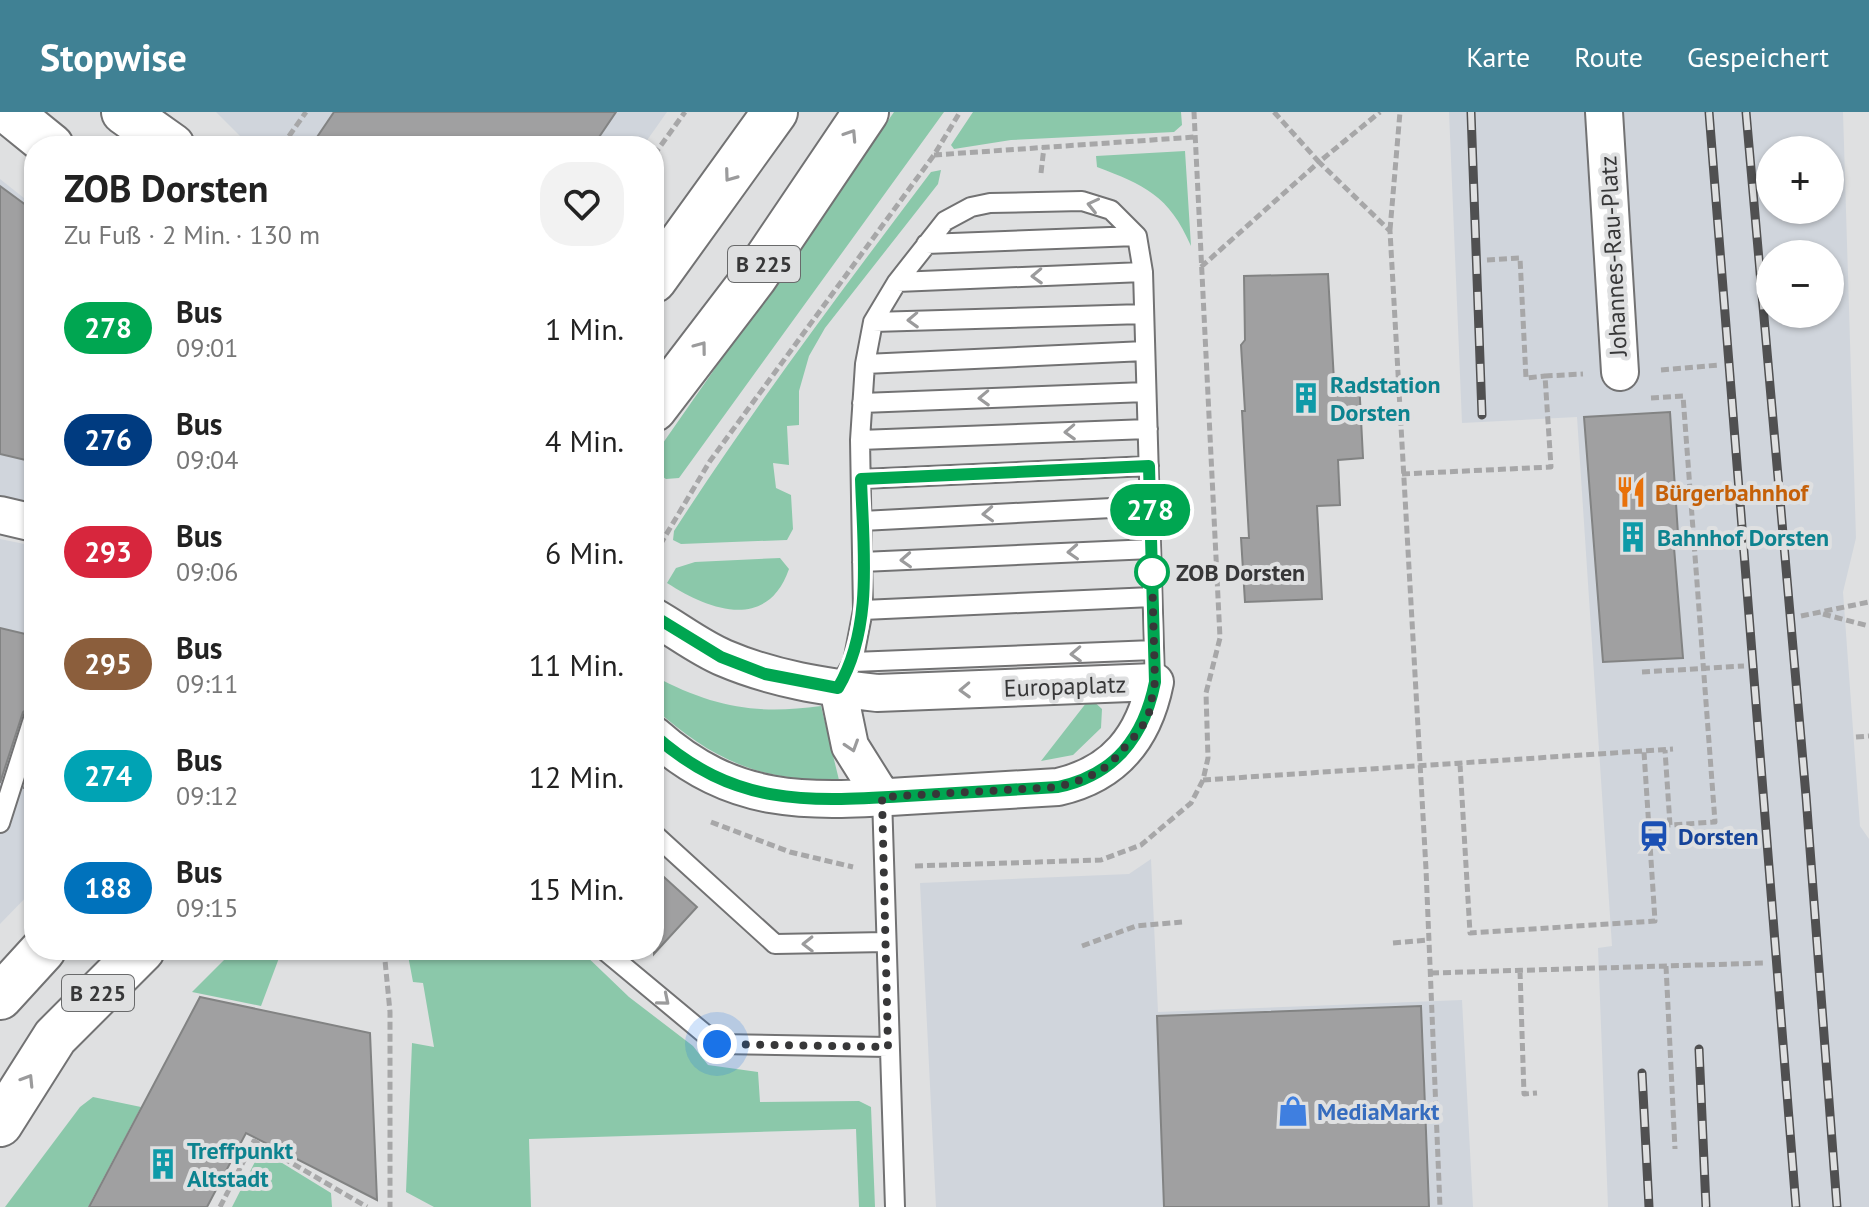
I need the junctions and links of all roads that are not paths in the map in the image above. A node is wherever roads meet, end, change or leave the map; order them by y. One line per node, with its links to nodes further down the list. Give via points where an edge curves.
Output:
1 (9, 112): 6 (main road)
2 (124, 112): 7 (main road)
3 (775, 112): 10 (main road, one-way to 10)
4 (866, 112): 19 (main road, B 225, one-way to 4, via 754,278)
5 (1604, 112): 17 (street, Johannes-Rau-Platz)
6 (39, 136)
7 (158, 136)
8 (1137, 236): 9 (lane); 9 (lane, one-way to 9, via 1098,204 1004,202 971,207 945,221); 11 (lane)
9 (926, 244): 12 (lane)
10 (664, 266)
11 (1143, 272): 12 (lane, one-way to 12); 13 (lane)
12 (897, 282): 14 (lane)
13 (1144, 314): 14 (lane, one-way to 14); 15 (lane)
14 (873, 322): 16 (lane)
15 (1145, 351): 16 (lane); 18 (lane)
16 (865, 364): 20 (lane)
17 (1620, 372)
18 (1146, 392): 20 (lane, one-way to 20); 21 (lane)
19 (664, 396)
20 (862, 403): 22 (lane)
21 (1148, 429): 22 (lane, one-way to 22); 23 (lane)
22 (860, 440): 24 (lane)
23 (1149, 466): 24 (lane); 25 (lane)
24 (861, 479): 28 (lane)
25 (1150, 506): 28 (lane, one-way to 28); 29 (lane)
26 (0, 515): 27 (street)
27 (24, 521)
28 (862, 521): 30 (lane)
29 (1151, 549): 30 (lane, one-way to 30); 31 (lane)
30 (862, 562): 32 (lane)
31 (1152, 597): 32 (lane); 34 (lane)
32 (863, 610): 35 (lane)
33 (664, 623): 35 (street, Europaplatz, via 721,657 765,674)
34 (1154, 666): 35 (street, Europaplatz, one-way to 35, via 877,693); 38 (street, Europaplatz, via 1149,713 1141,729 1109,765 1075,783)
35 (846, 675): 38 (street, one-way to 38, via 850,746)
36 (664, 743): 38 (street, Europaplatz, via 696,768 758,794 803,800)
37 (24, 747): 39 (lane)
38 (882, 797): 41 (lane)
39 (0, 823)
40 (664, 843): 41 (lane, one-way to 40, via 775,944)
41 (886, 942): 46 (lane)
42 (31, 960): 45 (main road, B 225)
43 (132, 960): 47 (main road, B 225, one-way to 43, via 55,1037)
44 (616, 960): 46 (lane, one-way to 46, via 717,1044)
45 (2, 983)
46 (888, 1047): 48 (lane)
47 (0, 1124)
48 (895, 1207)

